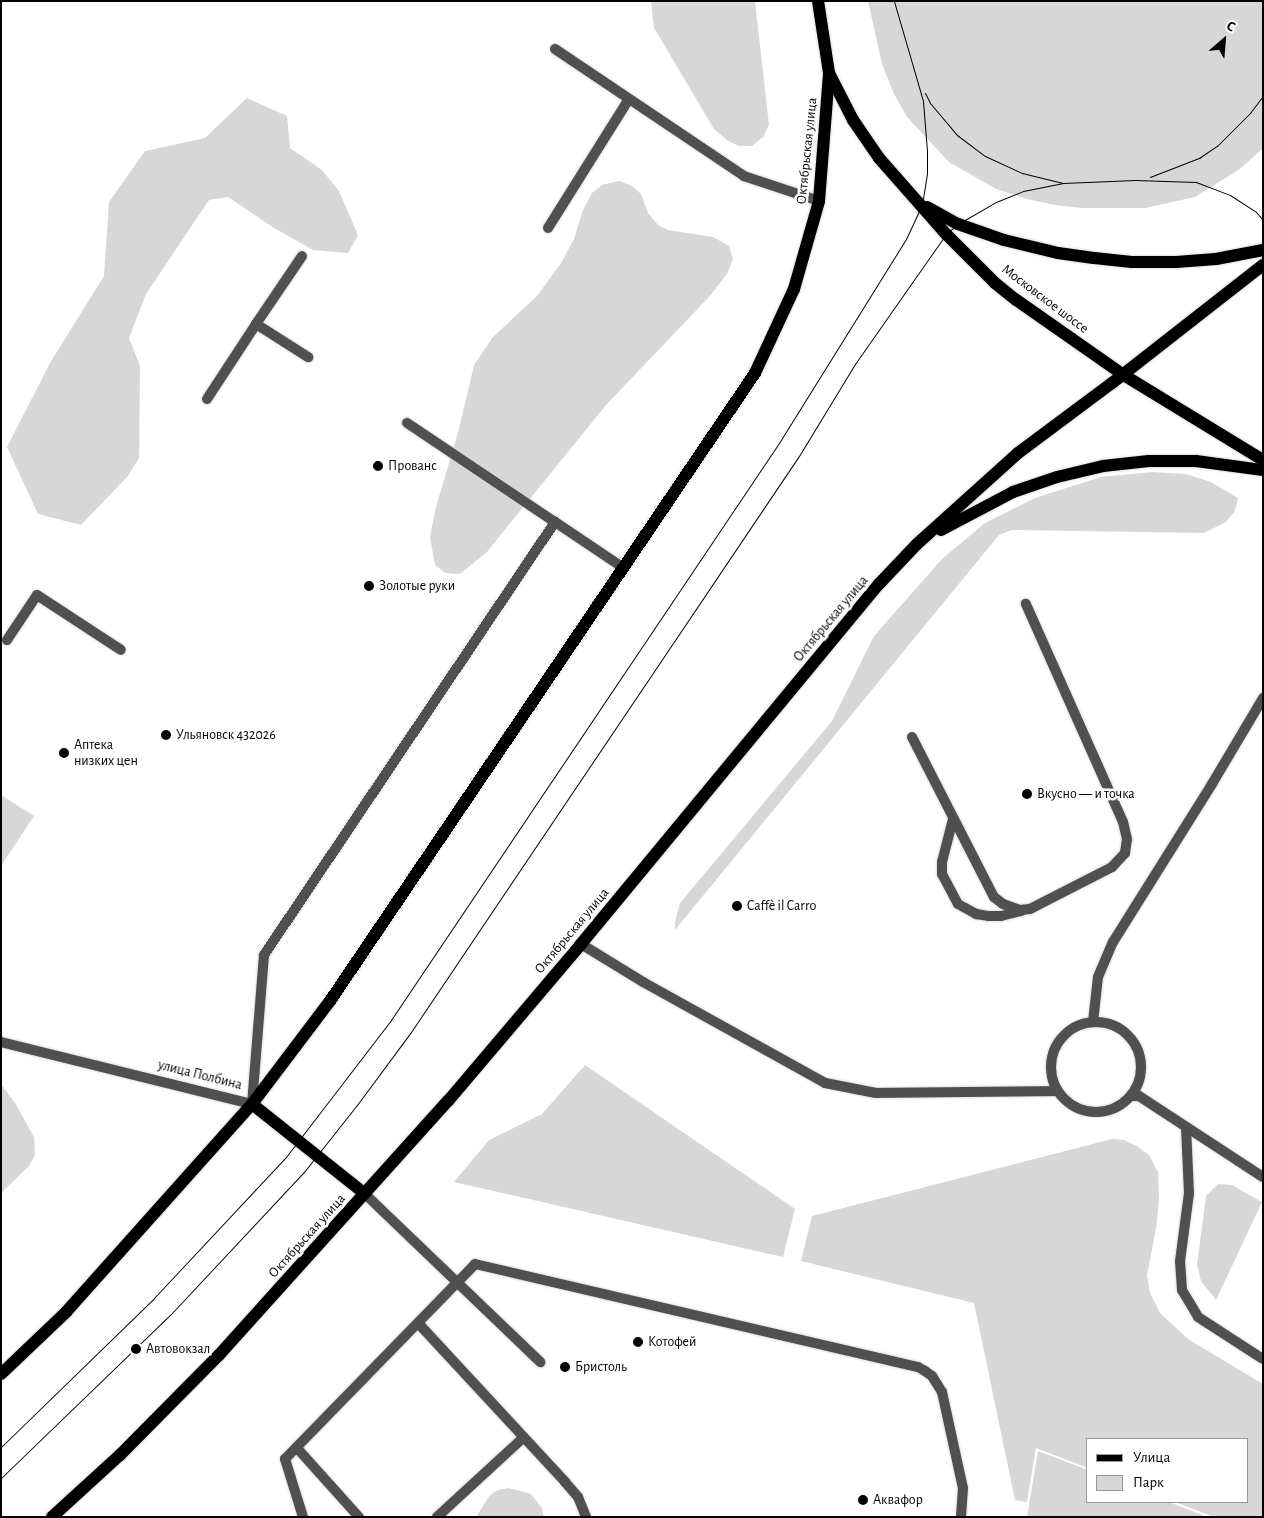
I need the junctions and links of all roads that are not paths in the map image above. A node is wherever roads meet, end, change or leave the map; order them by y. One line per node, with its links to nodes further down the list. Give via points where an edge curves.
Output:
1 (818, 1): 3 (main road, Московское шоссе)
2 (555, 49): 4 (street)
3 (829, 74): 5 (main road, Октябрьская улица); 6 (main road, Московское шоссе, via 853,120 880,158)
4 (629, 99): 5 (street, via 744,176); 7 (street)
5 (819, 200): 20 (main road, Октябрьская улица, via 794,289 755,373)
6 (922, 205): 8 (main road, via 958,224 1004,240 1058,253 1132,262 1176,262); 13 (main road, Московское шоссе, via 946,234 995,282)
7 (548, 228)
8 (1263, 250)
9 (302, 256): 11 (street)
10 (1263, 264): 13 (main road, Октябрьская улица)
11 (256, 324): 12 (street); 14 (street)
12 (308, 358)
13 (1122, 374): 16 (main road, Московское шоссе); 19 (main road, Октябрьская улица, via 1018,453)
14 (207, 398)
15 (407, 423): 18 (street)
16 (1263, 460)
17 (1263, 470): 19 (main road, via 1196,461 1149,461 1103,466 1013,492)
18 (555, 522): 20 (street); 33 (street, via 264,955)
19 (917, 544): 28 (main road, Октябрьская улица, via 879,584)
20 (622, 567): 33 (main road, Октябрьская улица, via 330,1001)
21 (1026, 604): 27 (street, via 1128,839 1124,853 1112,867)
22 (7, 640): 23 (street, via 37,595)
23 (121, 650)
24 (1263, 698): 29 (street, via 1113,942 1098,977)
25 (912, 737): 26 (street)
26 (952, 819): 27 (street, via 994,897 1011,907); 27 (street, via 942,874 958,904 976,914 988,916)
27 (1030, 909)
28 (581, 944): 31 (street, via 651,987 826,1083 876,1094); 36 (main road, Октябрьская улица)
29 (1093, 1022): 31 (street, via 1068,1031 1056,1046 1051,1066); 32 (street, via 1119,1028 1136,1047 1141,1059 1141,1072)
30 (1, 1042): 33 (street, улица Полбина)
31 (1058, 1091): 32 (street, via 1067,1102 1093,1112 1120,1106)
32 (1131, 1096): 34 (street, via 1139,1096)
33 (252, 1104): 36 (main road, улица Полбина); 41 (main road, Октябрьская улица, via 66,1312)
34 (1186, 1127): 35 (street); 39 (street, via 1188,1193 1180,1262 1182,1290 1198,1317)
35 (1263, 1177)
36 (365, 1194): 37 (street); 44 (main road, Октябрьская улица, via 219,1355 120,1455)
37 (458, 1282): 38 (street); 40 (street); 49 (street, via 475,1264 918,1367 932,1376 942,1392 963,1488)
38 (418, 1323): 42 (street); 43 (street)
39 (1263, 1359)
40 (540, 1362)
41 (1, 1374)
42 (524, 1437): 47 (street); 48 (street, via 578,1497)
43 (297, 1448): 45 (street, via 285,1459); 46 (street)
44 (52, 1517)
45 (303, 1517)
46 (359, 1517)
47 (437, 1517)
48 (586, 1517)
49 (961, 1517)

